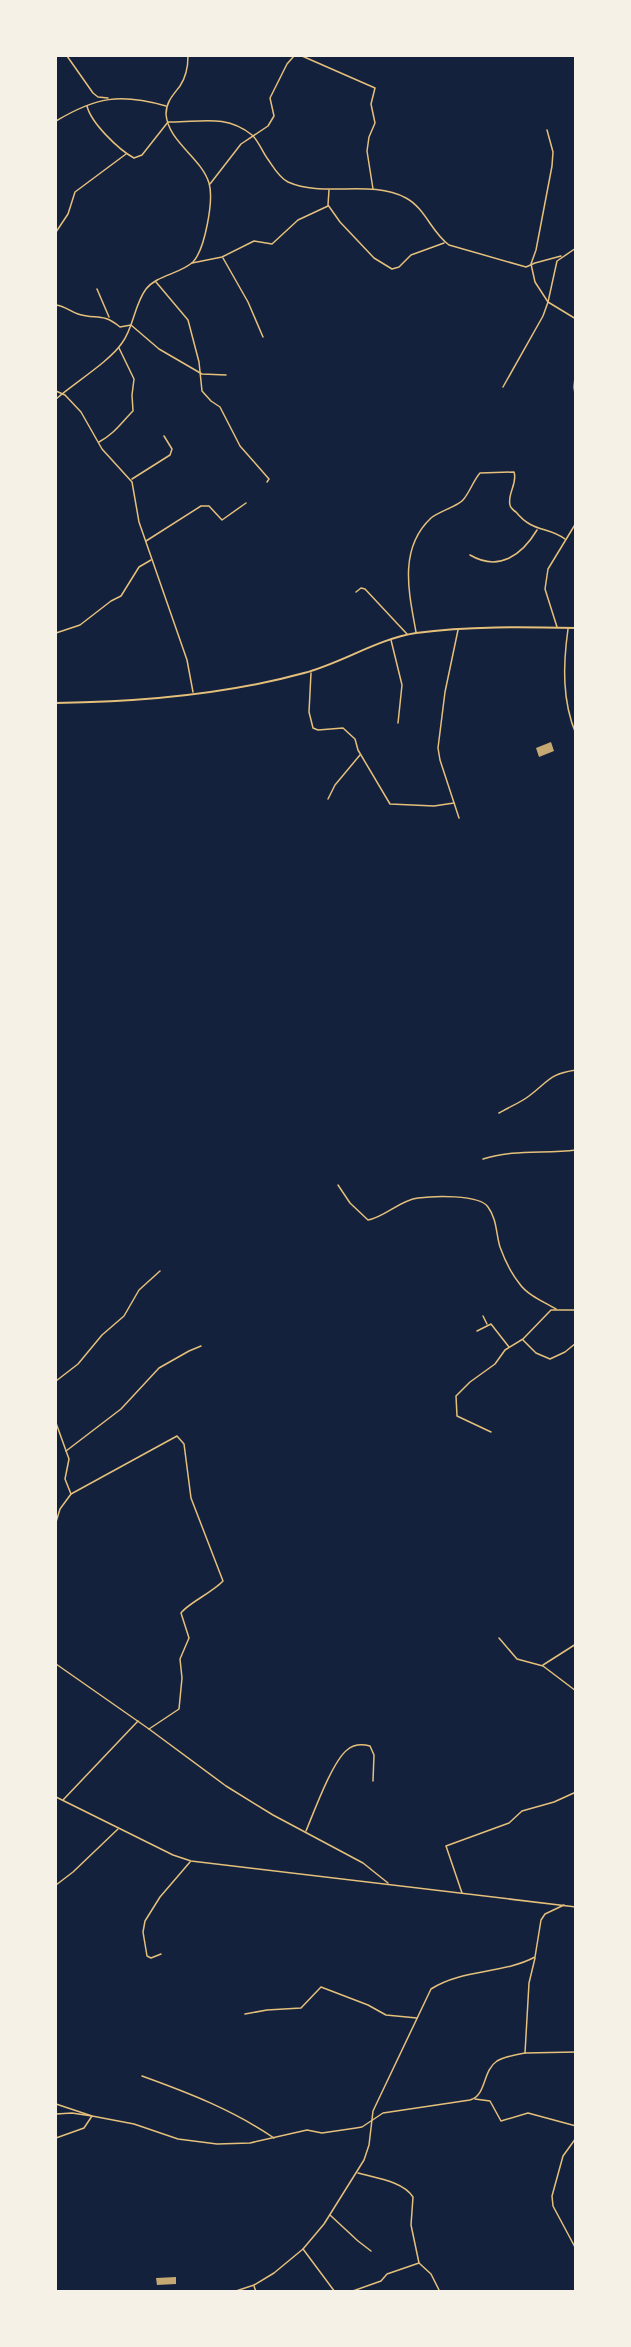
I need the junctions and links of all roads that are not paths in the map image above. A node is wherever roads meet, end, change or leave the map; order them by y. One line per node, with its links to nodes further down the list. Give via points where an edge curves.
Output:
1 (67, 56): 5 (street, via 93,93)
2 (188, 56): 7 (street, via 185,74)
3 (294, 56): 11 (street, via 270,98 272,120)
4 (302, 56): 15 (street, via 375,88 371,104 375,123 368,151)
5 (111, 98): 6 (street); 7 (street)
6 (87, 106): 8 (street); 12 (street, via 90,116)
7 (166, 107): 9 (street)
8 (56, 121)
9 (168, 122): 11 (street, via 213,119); 12 (street, via 139,158); 13 (street)
10 (547, 130): 23 (street, via 552,166)
11 (254, 136): 13 (street, via 237,148); 14 (street, via 283,179)
12 (126, 154): 17 (street, via 75,192 68,214)
13 (210, 184): 22 (street, via 206,230)
14 (329, 188): 15 (street); 16 (street)
15 (373, 190): 18 (street, via 408,199)
16 (328, 205): 18 (street, via 374,258 392,269 411,255); 21 (street, via 298,220 274,243 250,243)
17 (56, 232)
18 (445, 242): 23 (street, via 526,267)
19 (576, 248): 20 (street)
20 (561, 256): 23 (street); 26 (street, via 555,265)
21 (222, 257): 22 (street); 31 (street, via 249,302)
22 (192, 262): 24 (street)
23 (531, 264): 26 (street, via 535,282)
24 (155, 281): 30 (street, via 141,296); 34 (street, via 188,320)
25 (97, 289): 28 (street)
26 (548, 302): 29 (street); 36 (street)
27 (56, 305): 28 (street, via 80,315)
28 (109, 318): 30 (street, via 120,327)
29 (576, 319)
30 (130, 325): 32 (street); 34 (street, via 159,350)
31 (263, 337)
32 (118, 348): 38 (street); 42 (street, via 134,379 133,411 115,433)
33 (576, 367): 40 (street)
34 (200, 373): 35 (street); 44 (street, via 202,391 220,407 240,446 265,473)
35 (226, 375)
36 (503, 387)
37 (56, 391): 38 (street)
38 (61, 394): 39 (street); 42 (street, via 84,416)
39 (56, 399)
40 (576, 401)
41 (164, 436): 43 (street, via 172,449 170,455)
42 (98, 442): 43 (street)
43 (131, 479): 49 (street)
44 (267, 482)
45 (246, 503): 49 (street, via 222,519 209,506 201,506)
46 (576, 523): 48 (street)
47 (537, 529): 48 (street); 50 (street, via 527,547 506,560 481,561); 58 (street, via 523,521 510,505 514,472 480,472 464,500 433,517 414,542 408,578)
48 (565, 539): 53 (street, via 552,559 545,589)
49 (145, 541): 51 (street)
50 (470, 555)
51 (152, 560): 57 (street, via 139,567 121,596 80,625); 62 (street, via 187,660)
52 (356, 592): 59 (street, via 365,589)
53 (558, 627): 54 (main road); 56 (main road)
54 (568, 628): 55 (main road); 65 (street, via 565,689 567,710)
55 (576, 628)
56 (458, 630): 58 (main road); 68 (street, via 438,741)
57 (56, 633)
58 (416, 633): 59 (main road)
59 (407, 635): 60 (main road)
60 (391, 640): 61 (main road); 64 (street, via 402,685)
61 (311, 671): 62 (main road, via 270,682); 66 (street, via 309,712 313,728 345,729 356,739)
62 (193, 692): 63 (main road)
63 (56, 703)
64 (398, 723)
65 (576, 734)
66 (361, 754): 67 (street, via 335,785); 68 (street, via 390,804 434,806)
67 (328, 800)
68 (454, 802): 69 (street)
69 (459, 818)
70 (576, 1070): 71 (street, via 559,1072)
71 (499, 1113)
72 (576, 1150): 73 (street, via 552,1154 501,1153)
73 (483, 1159)
74 (338, 1185): 76 (street, via 368,1220 415,1198 471,1198 483,1202 495,1220 501,1249 519,1285)
75 (160, 1271): 85 (street, via 139,1290 124,1316)
76 (556, 1309): 77 (street); 81 (street, via 547,1313)
77 (576, 1310)
78 (483, 1316): 79 (street)
79 (488, 1325): 80 (street); 84 (street)
80 (477, 1331)
81 (523, 1339): 82 (street, via 536,1353 550,1359); 84 (street)
82 (576, 1343)
83 (201, 1346): 88 (street, via 159,1368 121,1409)
84 (509, 1348): 87 (street, via 456,1396 457,1416)
85 (56, 1381)
86 (56, 1423): 88 (street)
87 (491, 1432)
88 (66, 1451): 89 (street, via 69,1465 65,1479)
89 (71, 1494): 90 (street); 97 (street, via 177,1436 184,1444 191,1498 223,1581 181,1613 189,1638 180,1659 180,1706)
90 (56, 1522)
91 (499, 1638): 94 (street, via 518,1659)
92 (576, 1644): 94 (street)
93 (56, 1664): 96 (street)
94 (543, 1666): 95 (street)
95 (576, 1690)
96 (138, 1721): 97 (street); 101 (street)
97 (149, 1729): 103 (street, via 226,1786)
98 (373, 1781): 103 (street, via 374,1755 370,1746 346,1750 320,1796)
99 (576, 1792): 107 (street, via 522,1811 509,1823 446,1846)
100 (56, 1797): 101 (street)
101 (62, 1800): 102 (street)
102 (118, 1828): 104 (street); 106 (street)
103 (306, 1832): 105 (street, via 363,1863)
104 (191, 1861): 105 (street); 110 (street, via 150,1911 143,1927 147,1956)
105 (389, 1884): 107 (street)
106 (56, 1885)
107 (462, 1893): 108 (street)
108 (564, 1905): 109 (street); 111 (street, via 541,1920)
109 (576, 1907)
110 (161, 1954)
111 (535, 1957): 113 (street, via 515,1966 439,1984 427,1995); 115 (street, via 529,1983)
112 (246, 2014): 113 (street, via 301,2008 321,1987 386,2015)
113 (418, 2018): 121 (street)
114 (576, 2052): 115 (street)
115 (525, 2053): 117 (street, via 499,2059 492,2065)
116 (142, 2076): 124 (street, via 209,2101 245,2118)
117 (474, 2099): 121 (street, via 383,2113); 122 (street, via 490,2101 501,2121 528,2113)
118 (56, 2104): 120 (street)
119 (56, 2114): 120 (street)
120 (92, 2116): 123 (street, via 84,2128); 124 (street, via 191,2141 250,2143)
121 (371, 2122): 124 (street, via 356,2128 322,2133 307,2130); 126 (street, via 369,2145)
122 (575, 2124)
123 (56, 2138)
124 (274, 2138)
125 (576, 2138): 129 (street, via 563,2156 552,2196 553,2206)
126 (357, 2173): 127 (street); 131 (street, via 401,2186 413,2197 412,2230)
127 (330, 2214): 128 (street); 130 (street)
128 (303, 2249): 132 (street); 135 (street)
129 (576, 2249)
130 (371, 2251)
131 (419, 2263): 136 (street); 137 (street, via 431,2274)
132 (254, 2285): 133 (street); 134 (street)
133 (233, 2292)
134 (256, 2292)
135 (335, 2292)
136 (350, 2292)
137 (440, 2292)

